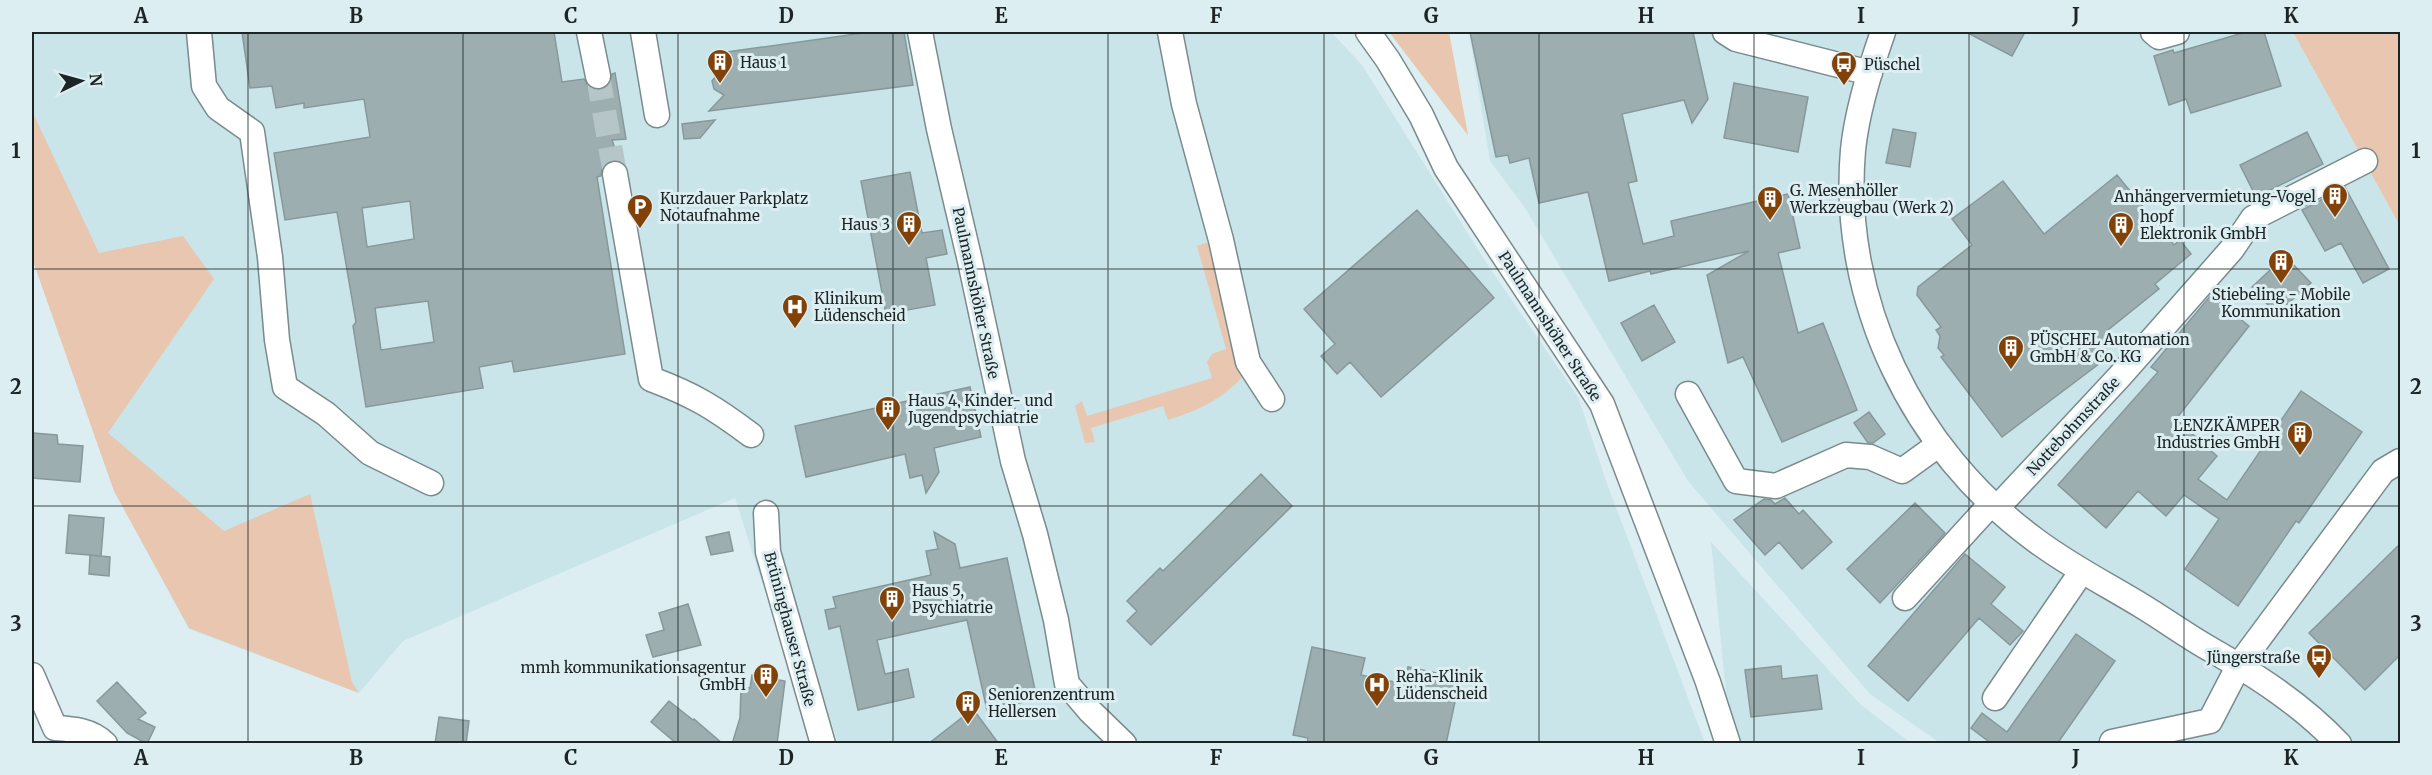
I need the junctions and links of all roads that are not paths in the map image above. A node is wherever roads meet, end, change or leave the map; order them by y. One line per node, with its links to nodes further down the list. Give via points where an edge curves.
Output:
1 (199, 32): 21 (street, via 204,86 218,108 252,132 285,387 326,414 370,453)
2 (589, 32): 12 (street)
3 (643, 32): 13 (street)
4 (920, 32): 33 (street, Paulmannshöher Straße, via 1013,461 1035,534 1067,684)
5 (1170, 32): 17 (street, via 1184,105 1221,240 1248,362)
6 (1368, 32): 34 (street, Paulmannshöher Straße, via 1421,115 1446,168 1602,404)
7 (1725, 32): 11 (street, via 1736,39)
8 (1883, 32): 11 (street)
9 (2153, 32): 10 (street, via 2159,37)
10 (2177, 32)
11 (1870, 73): 19 (street, via 1854,149 1857,257 1872,318 1887,354 1913,407)
12 (598, 76)
13 (657, 115)
14 (2365, 161): 22 (street, Nottebohmstraße, via 2253,218 2232,249 2120,376)
15 (615, 174): 18 (street, via 651,380 714,407)
16 (1688, 394): 19 (street, via 1736,481 1776,486 1846,455 1870,457 1902,471)
17 (1272, 399)
18 (751, 435)
19 (1938, 445): 22 (street)
20 (2400, 461): 26 (street, via 2383,471)
21 (431, 483)
22 (1993, 507): 24 (street); 25 (street, Nottebohmstraße)
23 (766, 513): 30 (street, Brüninghauser Straße, via 768,552 796,648)
24 (2082, 571): 26 (street); 28 (street)
25 (1905, 598)
26 (2239, 665): 31 (street, via 2210,721); 35 (street, via 2297,705)
27 (32, 675): 29 (street)
28 (1995, 698)
29 (43, 730): 32 (street, via 80,730)
30 (816, 740)
31 (2112, 742)
32 (105, 744)
33 (1124, 744)
34 (1728, 744)
35 (2339, 744)

